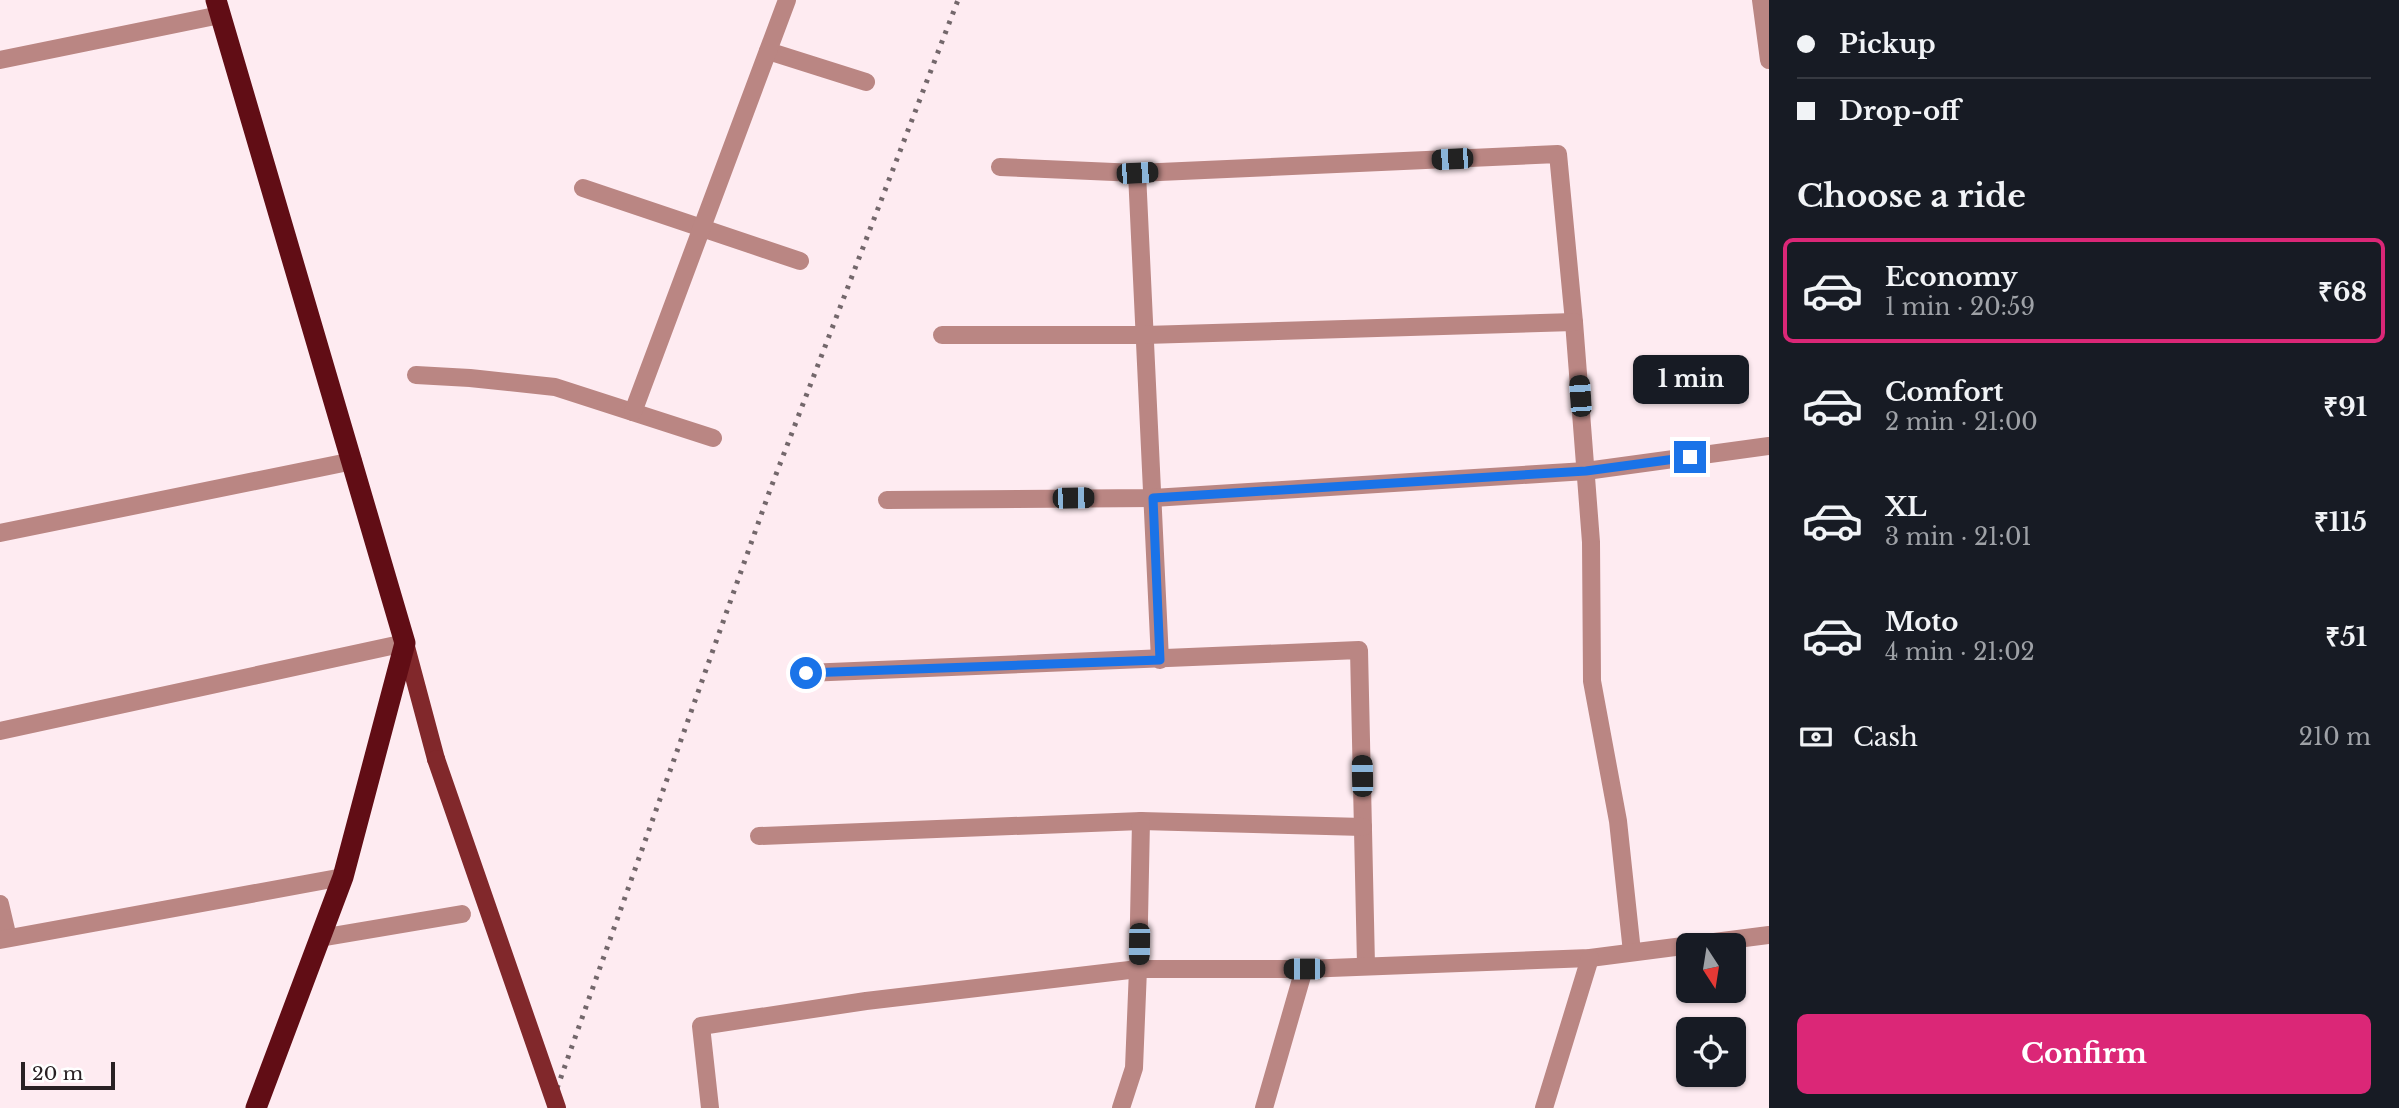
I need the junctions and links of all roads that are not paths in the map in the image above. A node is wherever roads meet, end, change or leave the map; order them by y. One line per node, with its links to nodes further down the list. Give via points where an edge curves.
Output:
1 (787, 0): 4 (street)
2 (1761, 0): 6 (street)
3 (218, 7): 5 (street); 20 (highway)
4 (768, 51): 7 (street); 11 (street)
5 (0, 60)
6 (1769, 60)
7 (866, 82)
8 (1000, 167): 9 (street)
9 (1137, 173): 13 (street, via 1558,154); 15 (street)
10 (583, 188): 11 (street)
11 (702, 228): 12 (street); 17 (street)
12 (800, 261)
13 (1574, 322): 15 (street); 21 (street)
14 (942, 335): 15 (street)
15 (1145, 335): 22 (street)
16 (416, 375): 17 (street, via 555,387)
17 (633, 412): 18 (street)
18 (713, 438)
19 (1769, 446): 21 (street)
20 (353, 461): 24 (street); 25 (highway)
21 (1586, 471): 22 (street); 38 (street, via 1592,681 1618,821)
22 (1153, 498): 23 (street); 26 (street)
23 (887, 500)
24 (0, 533)
25 (405, 643): 28 (street); 32 (highway); 44 (main road, bridge, via 436,759)
26 (1160, 660): 27 (street); 30 (street, via 1359,650)
27 (806, 673)
28 (0, 731)
29 (1141, 821): 30 (street); 31 (street); 41 (street)
30 (1363, 827): 40 (street)
31 (759, 836)
32 (343, 877): 36 (highway); 37 (street)
33 (0, 904): 37 (street)
34 (461, 914): 36 (street)
35 (1769, 935): 38 (street)
36 (320, 938): 43 (highway)
37 (4, 939)
38 (1632, 952): 39 (street)
39 (1590, 958): 40 (street); 48 (street)
40 (1366, 965): 42 (street)
41 (1138, 969): 42 (street); 45 (street, via 701,1026); 46 (street, via 1134,1068)
42 (1304, 969): 47 (street)
43 (256, 1108)
44 (556, 1108)
45 (710, 1108)
46 (1121, 1108)
47 (1264, 1108)
48 (1544, 1108)

